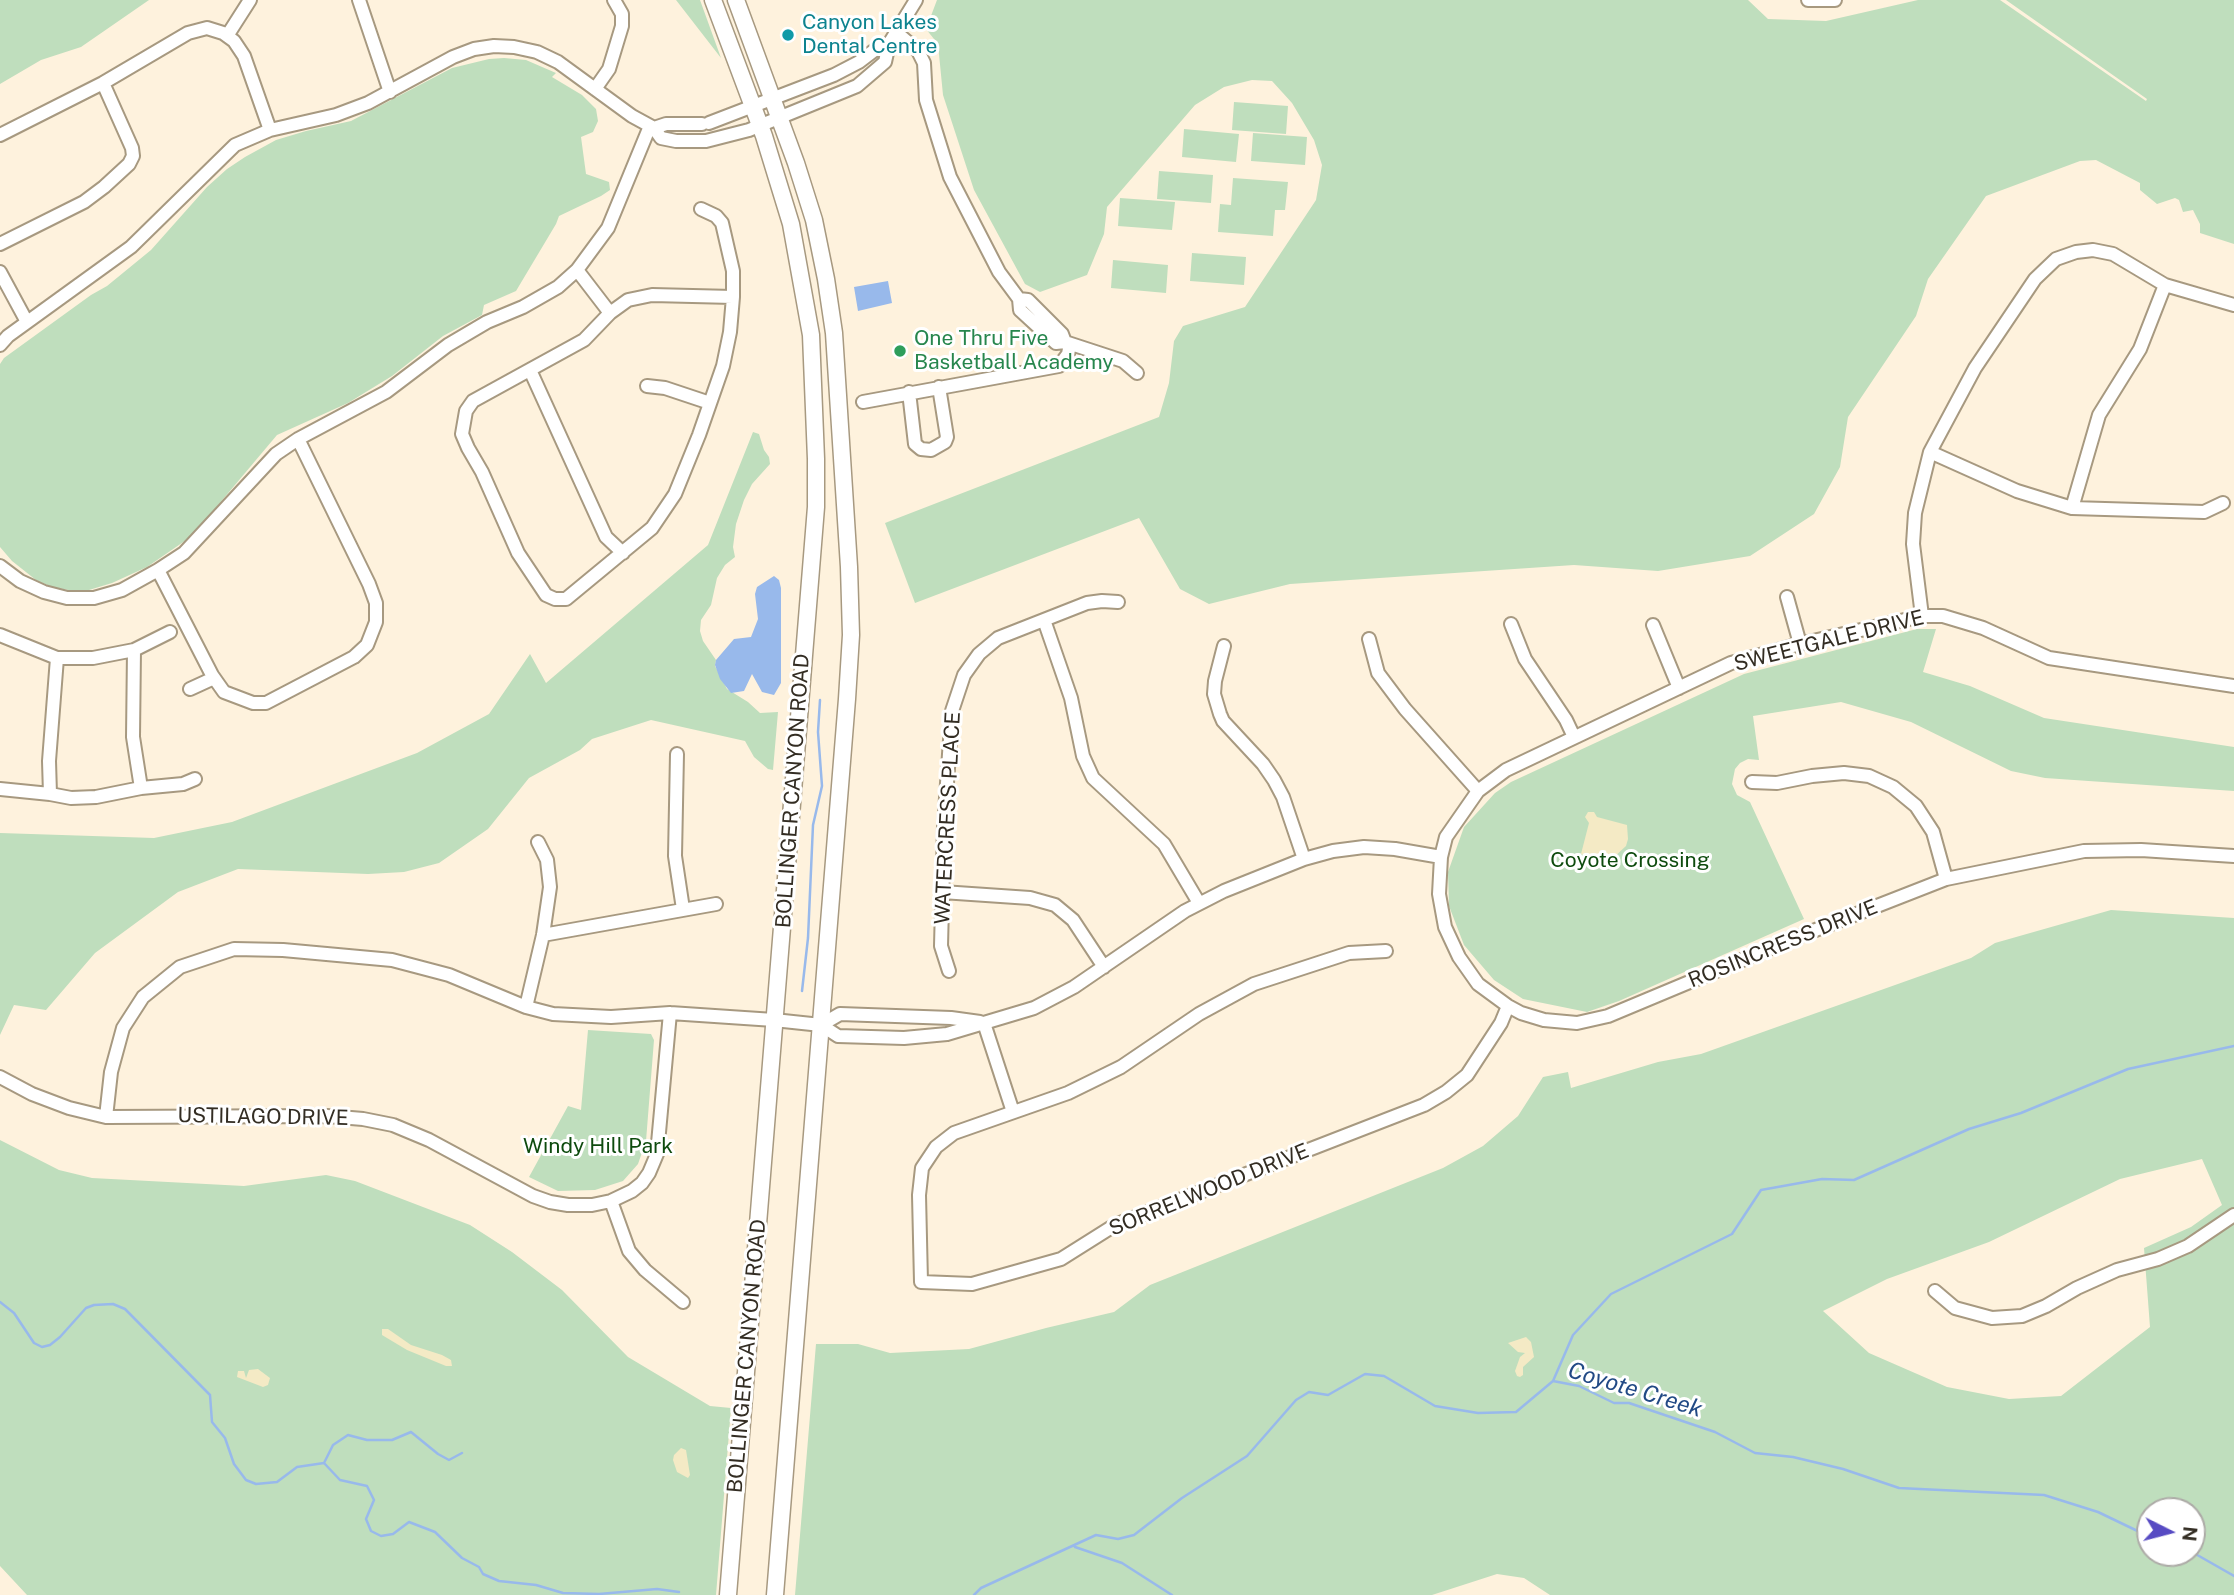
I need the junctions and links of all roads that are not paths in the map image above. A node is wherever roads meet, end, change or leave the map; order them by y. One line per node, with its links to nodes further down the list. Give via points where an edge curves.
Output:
1 (250, 0): 9 (street)
2 (359, 0): 13 (street)
3 (614, 0): 12 (street, via 622,14 622,26 609,69)
4 (713, 0): 15 (main road, BOLLINGER CANYON ROAD)
5 (736, 0): 14 (main road)
6 (916, 0): 10 (street)
7 (1808, 0): 8 (street)
8 (1835, 0)
9 (227, 36): 11 (street, via 207,28 188,33); 19 (street, via 244,55)
10 (893, 38): 14 (street, via 834,75); 16 (street, via 885,62 857,86); 30 (street, via 918,51 926,100 950,177 999,272 1019,299 1028,300)
11 (103, 83): 20 (street); 22 (street, via 132,148 129,164 84,202)
12 (596, 89): 13 (street, via 537,52 495,46 453,57); 18 (street)
13 (390, 92): 19 (street, via 336,115)
14 (774, 99): 15 (street); 16 (main road)
15 (753, 107): 17 (main road, BOLLINGER CANYON ROAD); 18 (street, via 706,122)
16 (780, 118): 17 (street); 89 (main road, via 814,220 826,279 834,333 849,567 851,635)
17 (761, 126): 18 (street, via 694,142 661,138); 87 (main road, BOLLINGER CANYON ROAD, via 803,282 811,335 816,436 816,507)
18 (652, 127): 23 (street, via 608,228)
19 (270, 130): 29 (street, via 235,145 131,247)
20 (0, 135)
21 (701, 209): 26 (street, via 722,223 733,271)
22 (0, 244)
23 (577, 270): 28 (street); 39 (street, via 558,287 448,345 387,393)
24 (0, 272): 29 (street)
25 (2165, 285): 27 (street); 40 (street, via 2113,254 2093,250 2056,259 2035,279 1975,368); 42 (street, via 2140,349 2099,415)
26 (733, 297): 28 (street, via 652,295 628,300); 38 (street, via 723,366)
27 (2234, 305)
28 (610, 313): 32 (street, via 584,340)
29 (27, 322): 31 (street)
30 (1068, 343): 33 (street, via 1123,361); 35 (street, via 1068,354 1059,366)
31 (0, 345)
32 (530, 370): 43 (street, via 606,537); 43 (street, via 473,401 462,423 468,448 518,553 539,588 555,599 566,599)
33 (1137, 373)
34 (647, 386): 38 (street)
35 (939, 387): 36 (street); 36 (street, via 947,437 931,450 915,444)
36 (909, 392): 37 (street)
37 (863, 401)
38 (710, 403): 43 (street, via 675,494 652,528)
39 (298, 439): 45 (street, via 276,454 184,552); 59 (street, via 369,584 376,622 367,645 354,657 266,704 224,692)
40 (1930, 452): 42 (street, via 2017,491); 48 (street, via 1915,513 1913,544)
41 (2222, 503): 42 (street, via 2204,512)
42 (2071, 508)
43 (623, 554)
44 (0, 566): 45 (street, via 20,582 67,598 94,598 122,590)
45 (158, 570): 59 (street)
46 (1787, 597): 55 (street)
47 (1118, 602): 49 (street, WATERCRESS PLACE, via 1087,603)
48 (1922, 616): 55 (street, SWEETGALE DRIVE); 60 (street, SWEETGALE DRIVE, via 1983,628 2049,658)
49 (1044, 620): 76 (street, WATERCRESS PLACE, via 998,638 964,675 952,711); 78 (street, via 1093,778 1164,844)
50 (1511, 624): 63 (street, via 1525,659)
51 (1653, 625): 62 (street)
52 (170, 632): 57 (street)
53 (0, 635): 58 (street)
54 (1369, 639): 69 (street, via 1378,673)
55 (1800, 644): 62 (street, SWEETGALE DRIVE, via 1731,663)
56 (1224, 646): 74 (street, via 1214,694 1220,714 1263,764 1283,797)
57 (134, 650): 58 (street, via 93,658); 67 (street, via 132,737)
58 (57, 657): 70 (street)
59 (214, 678): 61 (street)
60 (2234, 686)
61 (190, 688)
62 (1679, 688): 63 (street, SWEETGALE DRIVE)
63 (1574, 737): 69 (street, SWEETGALE DRIVE, via 1506,770)
64 (677, 754): 79 (street, via 676,856)
65 (195, 779): 67 (street)
66 (1752, 782): 75 (street, via 1844,773 1869,776 1893,787 1916,806 1933,832)
67 (141, 788): 70 (street, via 96,797)
68 (0, 789): 70 (street)
69 (1478, 791): 73 (street, SWEETGALE DRIVE, via 1446,837)
70 (50, 794)
71 (538, 842): 80 (street, via 547,860 550,887)
72 (2234, 856): 75 (street, ROSINCRESS DRIVE, via 2084,851)
73 (1441, 857): 74 (street, via 1364,847); 84 (street, ROSINCRESS DRIVE, via 1439,894 1445,928 1478,984)
74 (1304, 859): 78 (street)
75 (1946, 879): 84 (street, ROSINCRESS DRIVE, via 1608,1016 1577,1023 1544,1020)
76 (942, 892): 82 (street, via 1030,898 1055,905 1073,920); 83 (street, WATERCRESS PLACE, via 941,946)
77 (716, 904): 79 (street)
78 (1199, 904): 82 (street)
79 (682, 909): 80 (street)
80 (543, 935): 85 (street)
81 (1387, 951): 91 (street, via 1349,953 1254,984 1199,1014 1121,1067 1068,1093)
82 (1104, 967): 88 (street, via 1044,1003)
83 (948, 971)
84 (1508, 1006): 91 (street, SORRELWOOD DRIVE, via 1467,1075 1424,1105 1115,1225 1061,1259 972,1284 921,1282 922,1168 936,1147 954,1133)
85 (526, 1007): 86 (street, via 580,1016); 92 (street, via 449,975 392,960 234,949 180,967 143,997 123,1028 111,1072)
86 (670, 1013): 87 (street); 93 (street, USTILAGO DRIVE, via 657,1154 642,1183)
87 (774, 1020): 89 (street); 97 (main road, BOLLINGER CANYON ROAD)
88 (984, 1023): 89 (street, via 840,1014); 89 (street, via 947,1034 904,1038 838,1036); 91 (street)
89 (821, 1025): 98 (main road)
90 (0, 1077): 92 (street, USTILAGO DRIVE, via 69,1108)
91 (1013, 1112)
92 (106, 1117): 93 (street, USTILAGO DRIVE, via 363,1119 429,1140 550,1202 592,1205)
93 (611, 1201): 96 (street, via 629,1251)
94 (2234, 1214): 95 (street, via 2188,1246 2117,1270 2022,1316 1992,1318 1955,1308)
95 (1935, 1291)
96 (683, 1302)
97 (728, 1595)
98 (775, 1595)

